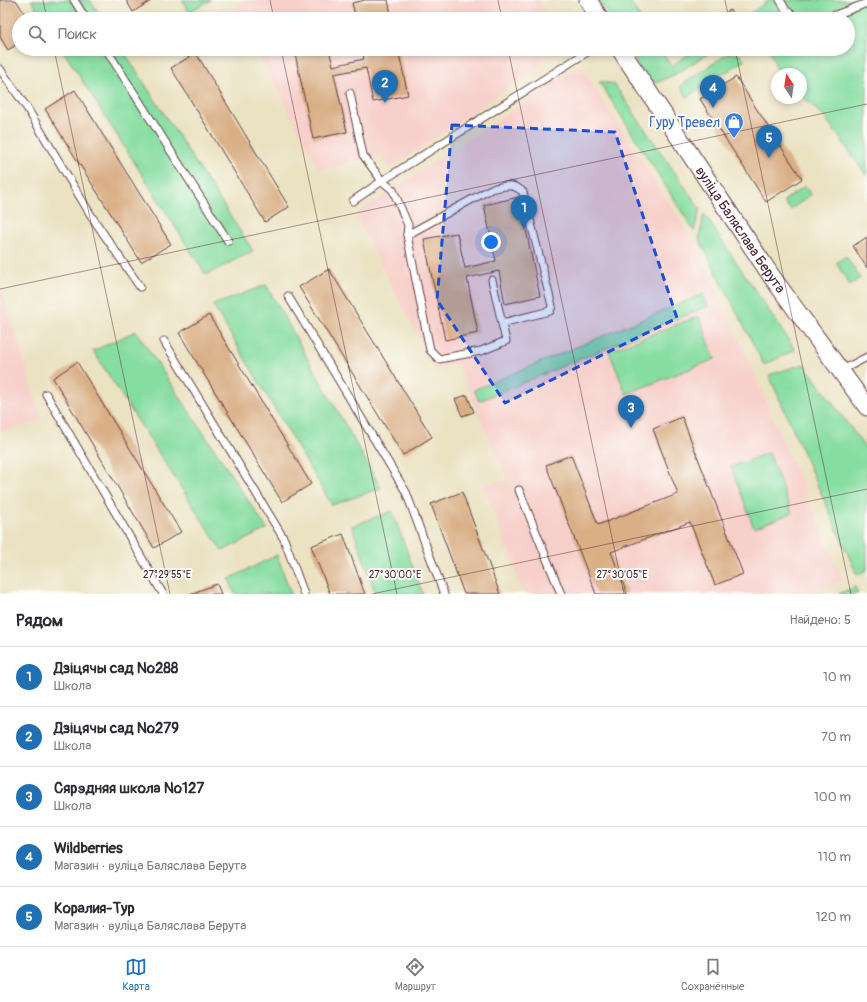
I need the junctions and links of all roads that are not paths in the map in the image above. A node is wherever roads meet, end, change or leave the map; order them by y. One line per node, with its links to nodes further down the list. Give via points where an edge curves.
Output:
1 (74, 0): 5 (lane)
2 (588, 0): 6 (street)
3 (780, 0): 7 (lane)
4 (867, 3): 8 (lane)
5 (82, 12)
6 (596, 12)
7 (789, 12)
8 (843, 12)
9 (110, 56): 17 (lane)
10 (581, 56): 14 (lane)
11 (625, 56): 24 (street, вуліца Баляслава Берута, via 772,277)
12 (0, 69): 19 (lane, via 92,217)
13 (350, 93): 14 (lane, via 363,155)
14 (382, 181): 15 (lane); 16 (lane, via 393,190 408,225)
15 (353, 201)
16 (407, 235): 21 (lane, via 430,350 438,359 481,351 506,342); 21 (lane, via 491,189 516,186 524,192 552,306 550,311)
17 (228, 241)
18 (492, 280): 21 (lane)
19 (140, 287)
20 (288, 296): 30 (lane, via 406,492)
21 (502, 323)
22 (164, 341): 29 (lane, via 284,539)
23 (867, 357): 24 (lane)
24 (842, 370): 26 (street, вуліца Баляслава Берута)
25 (46, 394): 28 (lane)
26 (867, 407)
27 (519, 490): 31 (lane)
28 (163, 594)
29 (304, 594)
30 (444, 594)
31 (561, 594)

